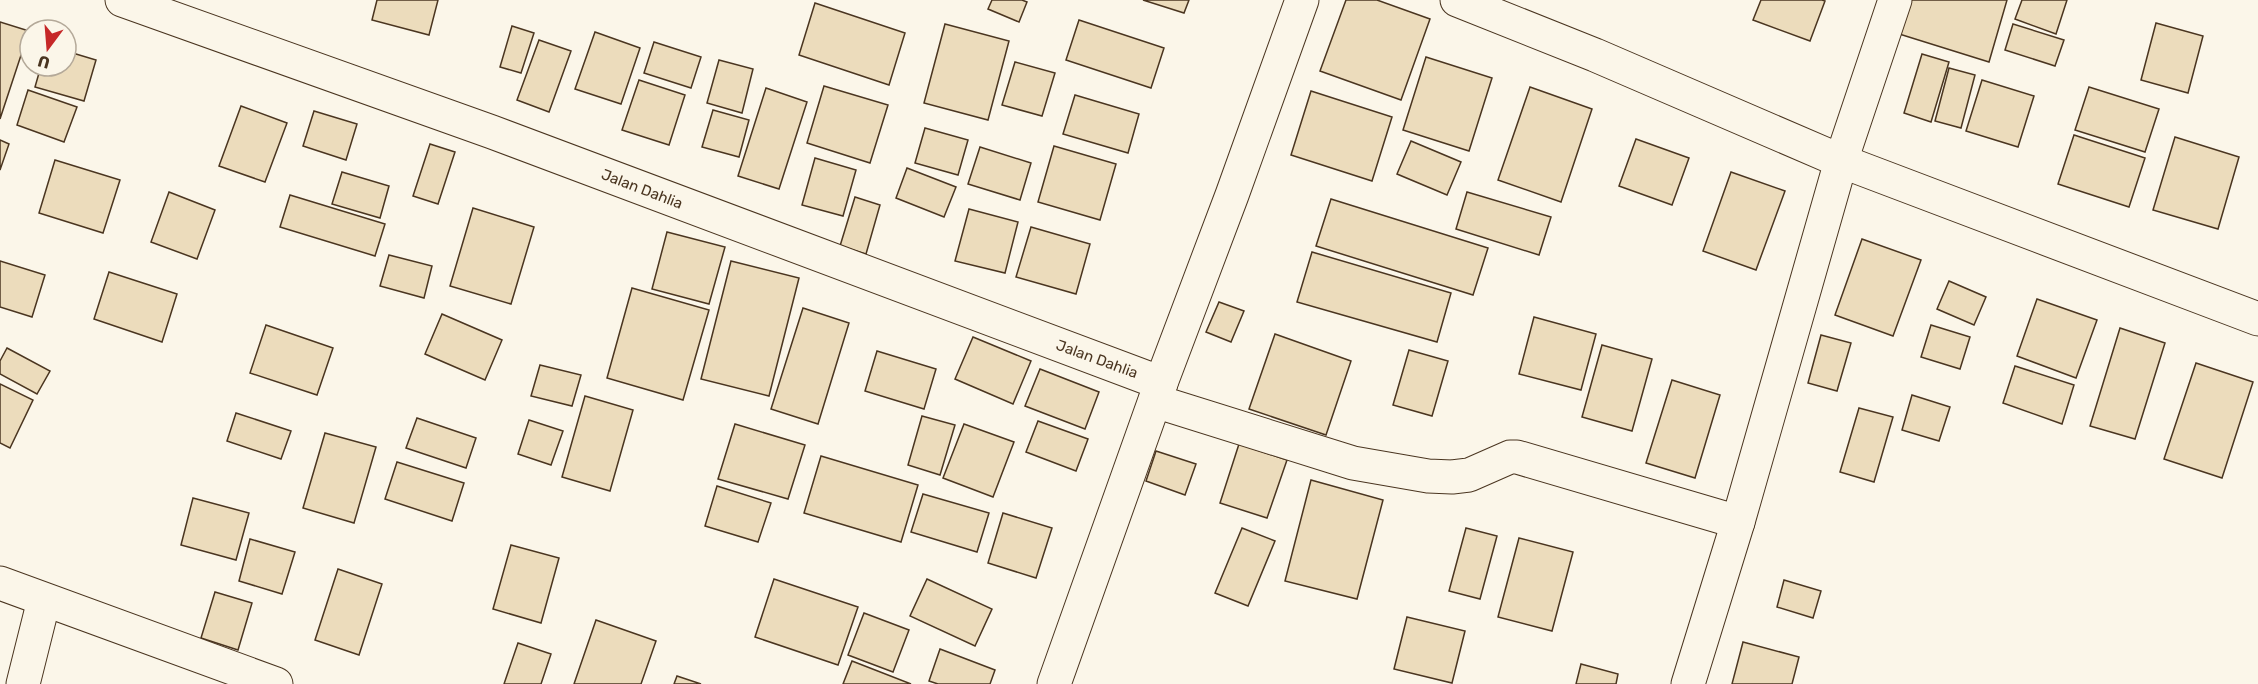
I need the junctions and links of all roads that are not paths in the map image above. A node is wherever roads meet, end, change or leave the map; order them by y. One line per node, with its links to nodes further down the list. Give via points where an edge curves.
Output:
1 (122, 0): 7 (street, Jalan Dahlia, via 492,132)
2 (1302, 0): 7 (street)
3 (1456, 0): 5 (street)
4 (1895, 0): 5 (street)
5 (1841, 161): 6 (street); 8 (street)
6 (2258, 319)
7 (1158, 392): 8 (street, Jalan Dahlia, via 1353,463 1452,477 1469,475 1518,457); 13 (street)
8 (1738, 522): 14 (street)
9 (0, 583): 10 (street)
10 (44, 600): 11 (street); 12 (street)
11 (23, 684)
12 (276, 684)
13 (1054, 684)
14 (1689, 684)

